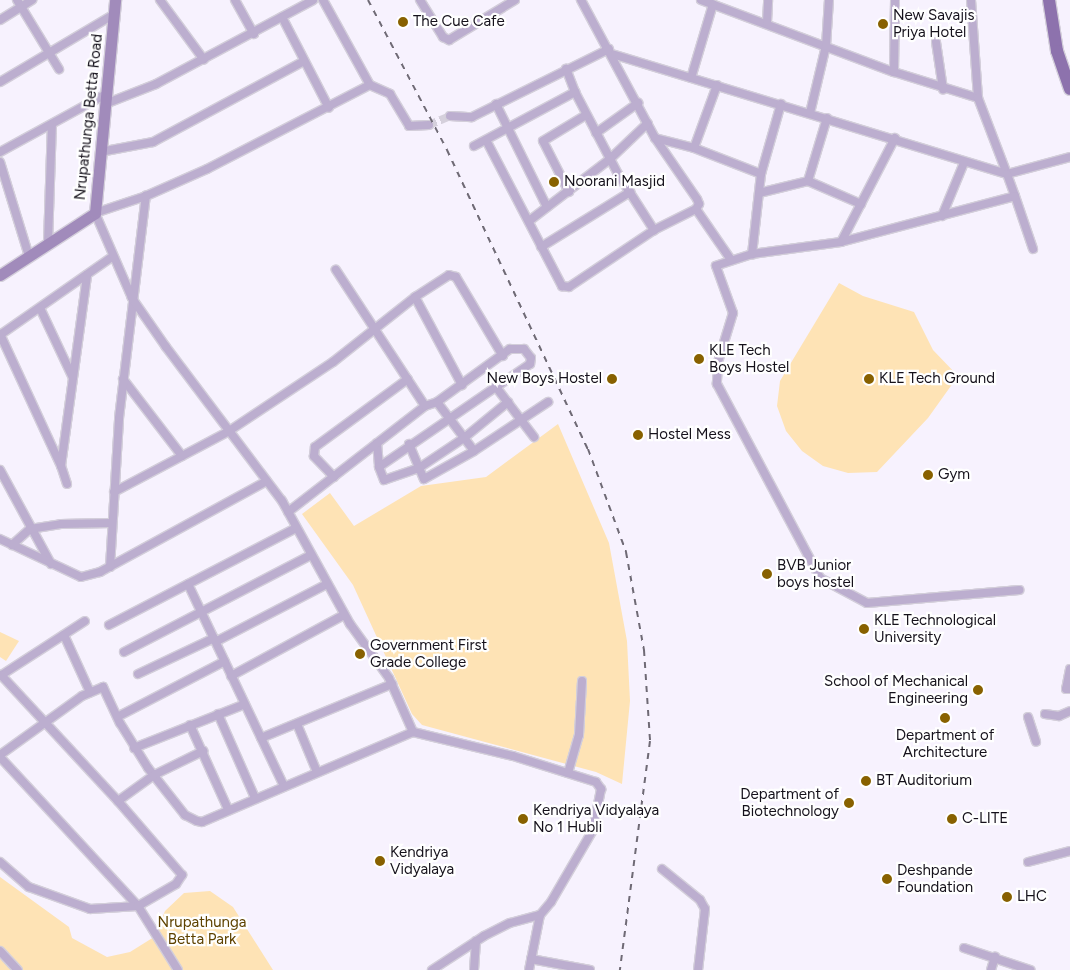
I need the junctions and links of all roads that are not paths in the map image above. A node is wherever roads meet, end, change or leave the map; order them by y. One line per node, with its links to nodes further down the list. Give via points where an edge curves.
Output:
1 (32, 0): 17 (street)
2 (115, 0): 19 (street, Nrupathunga Betta Road)
3 (160, 0): 28 (street)
4 (235, 0): 23 (street)
5 (313, 0): 20 (street)
6 (323, 0): 36 (street)
7 (420, 0): 16 (street, via 443,37 449,40)
8 (515, 0): 16 (street)
9 (581, 0): 26 (street)
10 (701, 0): 18 (street)
11 (768, 0): 22 (street)
12 (829, 0): 25 (street)
13 (895, 0): 32 (street)
14 (971, 0): 40 (street)
15 (1049, 0): 38 (main road, via 1057,51)
16 (503, 3)
17 (19, 4): 21 (street); 27 (street)
18 (713, 4): 22 (street); 33 (street)
19 (113, 15): 27 (street); 41 (street, Nrupathunga Betta Road)
20 (282, 17): 23 (street); 29 (street)
21 (0, 20)
22 (767, 22): 25 (street)
23 (254, 34): 28 (street)
24 (936, 42): 37 (street)
25 (826, 46): 32 (street); 46 (street)
26 (611, 51): 31 (street); 33 (street); 42 (street)
27 (49, 54): 30 (street); 34 (street)
28 (204, 60): 41 (street, via 156,84)
29 (304, 61): 45 (street); 61 (street, via 153,142)
30 (59, 69)
31 (566, 69): 39 (street); 43 (street)
32 (894, 72): 37 (street)
33 (691, 78): 35 (street)
34 (0, 82)
35 (717, 85): 44 (street); 59 (street)
36 (370, 86): 45 (street); 52 (street, via 390,94 409,126)
37 (943, 89): 40 (street)
38 (1070, 89)
39 (576, 92): 47 (street); 53 (street)
40 (978, 98): 67 (street)
41 (105, 99): 51 (street); 61 (street, Nrupathunga Betta Road)
42 (638, 103): 50 (street); 54 (street)
43 (496, 104): 48 (street, via 472,116); 53 (street)
44 (781, 104): 46 (street); 66 (street)
45 (329, 108): 72 (street)
46 (810, 113): 49 (street)
47 (586, 115): 54 (street); 69 (street, via 543,140)
48 (450, 116)
49 (827, 118): 56 (street); 68 (street)
50 (648, 124): 55 (street); 63 (street)
51 (52, 125): 60 (street); 82 (street)
52 (429, 125)
53 (508, 128): 57 (street); 75 (street)
54 (596, 133): 63 (street)
55 (655, 138): 59 (street); 76 (street, via 697,199)
56 (895, 138): 65 (street); 74 (street)
57 (486, 140): 58 (street); 79 (street)
58 (474, 146)
59 (694, 148): 66 (street)
60 (0, 152)
61 (100, 152): 77 (street, Nrupathunga Betta Road)
62 (1070, 157): 67 (street)
63 (610, 159): 69 (street); 70 (street)
64 (0, 162): 86 (street)
65 (964, 163): 67 (street); 78 (street)
66 (761, 174): 71 (street)
67 (1006, 174): 73 (street)
68 (808, 181): 71 (street); 74 (street)
69 (569, 192): 75 (street)
70 (630, 192): 80 (street); 83 (street)
71 (759, 193): 85 (street)
72 (146, 196): 77 (street); 93 (street)
73 (1015, 196): 78 (street); 84 (street)
74 (861, 204): 81 (street)
75 (547, 207): 79 (street)
76 (696, 209): 80 (street); 88 (street)
77 (95, 213): 82 (street, Nrupathunga Betta Road); 87 (street)
78 (942, 216): 81 (street)
79 (529, 221): 83 (street)
80 (654, 230): 83 (street, via 568,287 558,284)
81 (842, 242): 85 (street)
82 (48, 243): 86 (street, Nrupathunga Betta Road)
83 (541, 247)
84 (1033, 249)
85 (752, 254): 88 (street)
86 (29, 256): 91 (street, Nrupathunga Betta Road)
87 (112, 257): 90 (street); 93 (street)
88 (730, 260): 135 (street, via 716,266 732,313 718,362 717,384 820,578 867,603)
89 (336, 270): 95 (street)
90 (87, 275): 94 (street); 98 (street)
91 (0, 276)
92 (415, 297): 95 (street); 97 (street, via 449,275 454,276); 101 (street)
93 (132, 298): 100 (street); 109 (street)
94 (40, 308): 96 (street); 98 (street)
95 (376, 327): 99 (street); 109 (street, via 333,362)
96 (0, 334): 116 (street)
97 (503, 356): 101 (street); 102 (street, via 510,349 524,349 531,362)
98 (73, 379): 116 (street)
99 (408, 379): 106 (street); 120 (street, via 315,447 314,456)
100 (123, 380): 115 (street); 123 (street)
101 (462, 385): 103 (street)
102 (496, 387): 104 (street); 107 (street)
103 (437, 402): 106 (street); 107 (street)
104 (508, 402): 108 (street); 111 (street)
105 (548, 402): 108 (street)
106 (425, 406): 112 (street)
107 (450, 418): 111 (street); 113 (street)
108 (522, 420): 110 (street); 114 (street)
109 (229, 431): 115 (street); 121 (street)
110 (534, 437)
111 (464, 438): 114 (street); 118 (street)
112 (377, 443): 117 (street); 120 (street)
113 (409, 444): 117 (street); 118 (street)
114 (474, 451): 118 (street, via 426,479)
115 (182, 456): 123 (street)
116 (61, 466): 122 (street)
117 (379, 467): 118 (street, via 384,480)
118 (418, 468)
119 (0, 470): 127 (street)
120 (334, 477): 124 (street)
121 (267, 481): 124 (street); 132 (street)
122 (67, 484)
123 (114, 492): 125 (street)
124 (288, 512): 126 (street)
125 (112, 522): 127 (street); 132 (street)
126 (296, 528): 130 (street); 133 (street)
127 (30, 529): 129 (street); 131 (street)
128 (0, 539): 129 (street)
129 (12, 545): 131 (street)
130 (311, 555): 134 (street); 136 (street)
131 (50, 564): 132 (street, via 81,577)
132 (110, 567)
133 (188, 584): 136 (street); 139 (street)
134 (327, 584): 137 (street); 141 (street)
135 (1019, 590)
136 (202, 610): 141 (street); 142 (street)
137 (344, 615): 147 (street); 149 (street)
138 (85, 621): 140 (street)
139 (109, 625)
140 (64, 635): 146 (street); 151 (street)
141 (216, 640): 143 (street); 145 (street)
142 (124, 652)
143 (225, 661): 147 (street); 156 (street)
144 (1070, 669): 150 (street, via 1066,689)
145 (138, 674)
146 (0, 675): 158 (street)
147 (231, 676): 152 (street)
148 (582, 681): 168 (street, via 579,735)
149 (392, 684): 159 (street); 161 (street)
150 (1070, 689)
151 (90, 692): 156 (street, via 105,689); 158 (street)
152 (244, 704): 154 (street); 162 (street)
153 (1070, 712): 155 (street, via 1058,716)
154 (218, 714): 160 (street); 171 (street)
155 (1045, 714)
156 (119, 716): 164 (street)
157 (1028, 717): 163 (street)
158 (43, 724): 166 (street); 172 (street)
159 (298, 724): 162 (street); 167 (street)
160 (190, 725): 164 (street); 165 (street)
161 (413, 732): 167 (street); 168 (street)
162 (261, 738): 170 (street)
163 (1036, 742)
164 (134, 748): 169 (street)
165 (203, 751): 169 (street); 173 (street)
166 (0, 756): 178 (street)
167 (317, 772): 170 (street)
168 (568, 773): 179 (street, via 600,784 598,806 593,830 582,852)
169 (154, 775): 172 (street); 173 (street, via 191,820 202,822)
170 (284, 786): 171 (street)
171 (255, 798): 173 (street)
172 (118, 801): 178 (street, via 182,874 176,884)
173 (228, 809)
174 (1070, 851): 176 (street)
175 (0, 862): 178 (street, via 29,886 77,906 103,909)
176 (1028, 862)
177 (662, 869): 191 (street, via 700,900 705,909)
178 (138, 906): 187 (street)
179 (540, 915): 180 (street, via 510,923); 184 (street)
180 (476, 941): 185 (street); 188 (street)
181 (964, 948): 183 (street)
182 (0, 951): 186 (street)
183 (996, 957): 192 (street); 193 (street)
184 (531, 959): 189 (street); 190 (street)
185 (436, 969)
186 (18, 970)
187 (178, 970)
188 (474, 970)
189 (528, 970)
190 (590, 970)
191 (698, 970)
192 (991, 970)
193 (1030, 970)

